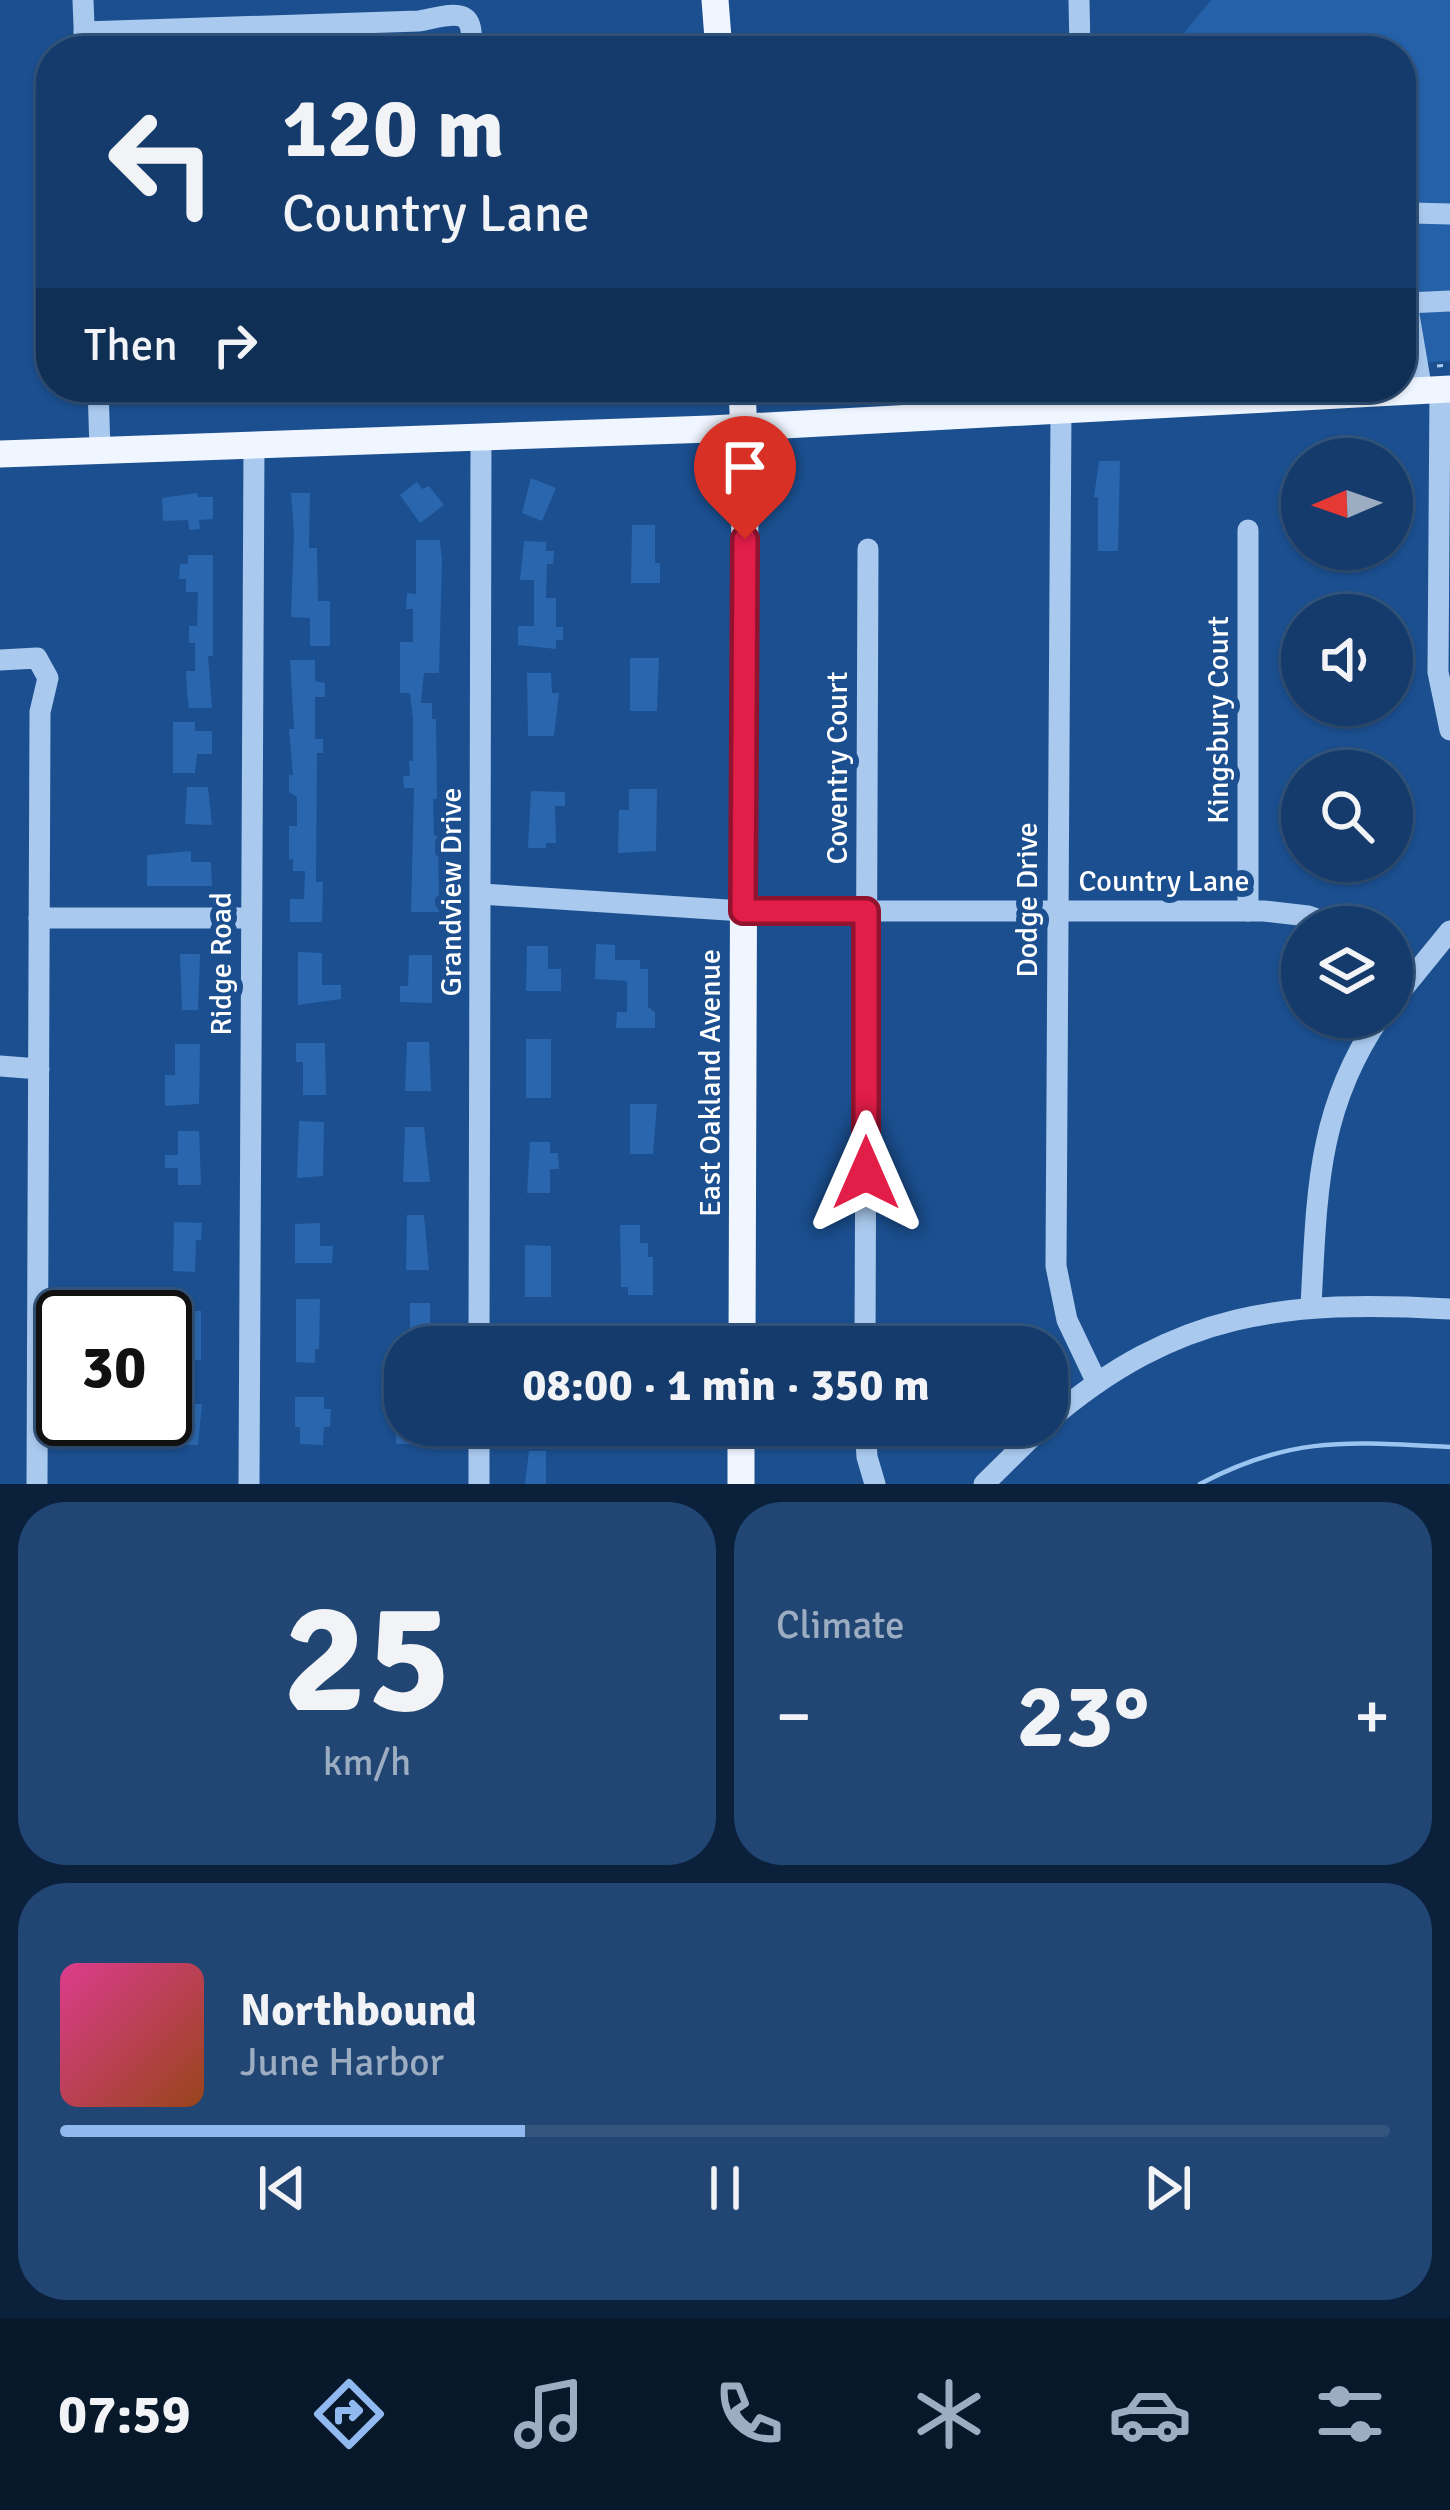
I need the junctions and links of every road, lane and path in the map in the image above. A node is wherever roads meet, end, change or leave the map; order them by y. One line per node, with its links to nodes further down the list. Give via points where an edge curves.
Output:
1 (83, 0): 4 (street)
2 (715, 0): 7 (main road)
3 (1079, 0): 8 (street)
4 (85, 36)
5 (168, 36): 6 (street, via 455,13 470,24)
6 (470, 36)
7 (718, 36)
8 (1080, 36)
9 (1416, 213): 10 (street)
10 (1450, 214)
11 (1450, 301): 12 (street)
12 (1416, 303)
13 (1416, 329): 14 (street)
14 (1437, 390): 27 (street, via 1438,672)
15 (98, 402): 22 (street)
16 (743, 402): 19 (main road, East Oakland Avenue)
17 (1110, 402): 18 (main road)
18 (1061, 409): 19 (main road); 29 (street, Dodge Drive)
19 (744, 427): 20 (main road); 30 (main road, East Oakland Avenue)
20 (481, 437): 21 (main road); 28 (street, Grandview Drive)
21 (254, 444): 22 (main road); 35 (street, Ridge Road)
22 (100, 450): 23 (main road)
23 (0, 454)
24 (1248, 530): 32 (street, Kingsbury Court)
25 (868, 549): 31 (street, Coventry Court)
26 (0, 660): 34 (street, via 37,658 48,678 40,712)
27 (1450, 730)
28 (481, 894): 30 (street, Country Lane); 43 (street, Grandview Drive)
29 (1057, 910): 31 (street, Country Lane); 32 (street, Country Lane); 46 (street, Dodge Drive, via 1056,1266 1067,1320)
30 (743, 911): 31 (street, Country Lane); 44 (main road, East Oakland Avenue)
31 (866, 911): 45 (street, Coventry Court)
32 (1248, 911): 33 (street, Country Lane)
33 (1281, 914)
34 (39, 918): 35 (street); 40 (street)
35 (251, 918): 53 (street, Ridge Road)
36 (1450, 932): 37 (street)
37 (1414, 975)
38 (1368, 1038): 41 (street, via 1324,1141)
39 (0, 1066): 40 (street)
40 (39, 1069): 52 (street)
41 (1311, 1305): 42 (street); 46 (street, via 1195,1332)
42 (1450, 1309)
43 (479, 1326)
44 (742, 1326)
45 (865, 1326)
46 (1096, 1383): 47 (street)
47 (1068, 1406)
48 (479, 1446): 54 (street)
49 (741, 1446): 55 (main road)
50 (866, 1446): 56 (street)
51 (1023, 1446): 57 (street)
52 (37, 1484)
53 (249, 1484)
54 (479, 1484)
55 (741, 1484)
56 (875, 1484)
57 (984, 1484)

